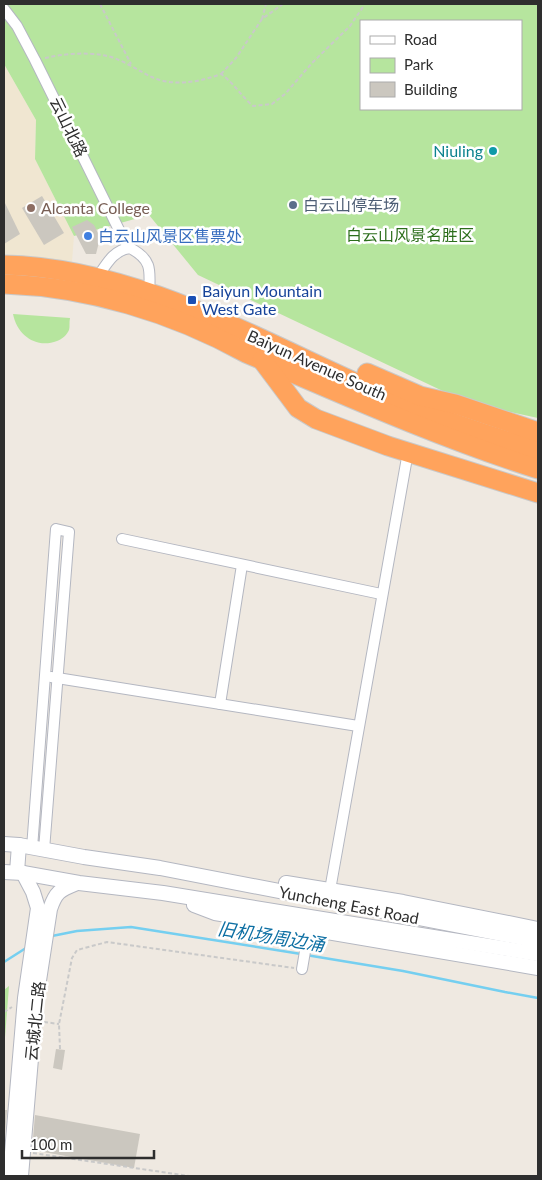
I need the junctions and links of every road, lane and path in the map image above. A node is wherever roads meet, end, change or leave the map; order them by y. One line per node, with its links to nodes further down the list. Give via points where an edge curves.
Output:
1 (100, 4): 8 (path)
2 (266, 4): 6 (path)
3 (283, 4): 6 (path)
4 (365, 4): 9 (path, via 350,26 272,104 253,106)
5 (4, 8): 7 (street, 云山北路)
6 (262, 19): 9 (path)
7 (35, 60): 8 (path, via 62,54 103,55); 10 (street, 云山北路)
8 (131, 64): 9 (path, via 164,82 202,81)
9 (221, 74)
10 (130, 248): 13 (street, via 120,249); 16 (street, 云山北路, via 146,259 149,266)
11 (4, 265): 13 (highway, Baiyun Avenue South, via 48,268)
12 (4, 275): 13 (highway, Baiyun Avenue South)
13 (97, 278): 16 (highway, Baiyun Avenue South, via 127,286)
14 (4, 284): 16 (highway, Baiyun Avenue South)
15 (4, 295): 16 (highway, Baiyun Avenue South, via 76,301 121,310)
16 (149, 302): 17 (highway, Baiyun Avenue South, via 193,309); 18 (highway, Baiyun Avenue South, via 180,321)
17 (273, 344): 19 (highway, via 328,356 420,396 455,404); 20 (highway, Baiyun Avenue South, via 409,406)
18 (261, 359): 21 (highway, via 298,408 316,419); 22 (highway, Baiyun Avenue South, via 396,416)
19 (538, 432)
20 (538, 450)
21 (408, 452): 23 (highway); 26 (street)
22 (538, 469)
23 (538, 493)
24 (122, 539): 25 (street)
25 (242, 564): 26 (street); 29 (street)
26 (382, 594): 30 (street)
27 (45, 676): 28 (street); 28 (street, via 56,529 69,532); 32 (street)
28 (58, 678): 29 (street); 32 (street)
29 (220, 704): 30 (street)
30 (358, 726): 36 (street)
31 (4, 844): 32 (street, Yuncheng East Road)
32 (32, 848): 33 (street, Yuncheng East Road); 34 (street)
33 (160, 868): 36 (street, Yuncheng East Road, via 190,865); 41 (street, Yuncheng East Road)
34 (15, 872): 35 (street, Yuncheng East Road); 38 (street, 云城北二路, via 33,892)
35 (79, 883): 37 (street, Yuncheng East Road); 38 (street, 云城北二路, via 57,892)
36 (330, 890): 39 (street, Yuncheng East Road)
37 (163, 893): 40 (street, Yuncheng East Road, via 215,913); 42 (street, Yuncheng East Road)
38 (43, 919): 45 (street, 云城北二路)
39 (538, 929)
40 (309, 933): 43 (street, Yuncheng East Road); 44 (street)
41 (538, 941)
42 (538, 954)
43 (538, 968)
44 (302, 969): 49 (path, via 107,942 76,950)
45 (31, 999): 48 (street, 云城北二路); 52 (street, 云城北二路)
46 (12, 1007): 47 (path)
47 (4, 1012)
48 (34, 1021): 49 (path); 51 (street, 云城北二路)
49 (59, 1024): 50 (path)
50 (60, 1049)
51 (23, 1151): 53 (street, 云城北二路); 54 (path)
52 (10, 1176)
53 (21, 1176)
54 (189, 1176)

